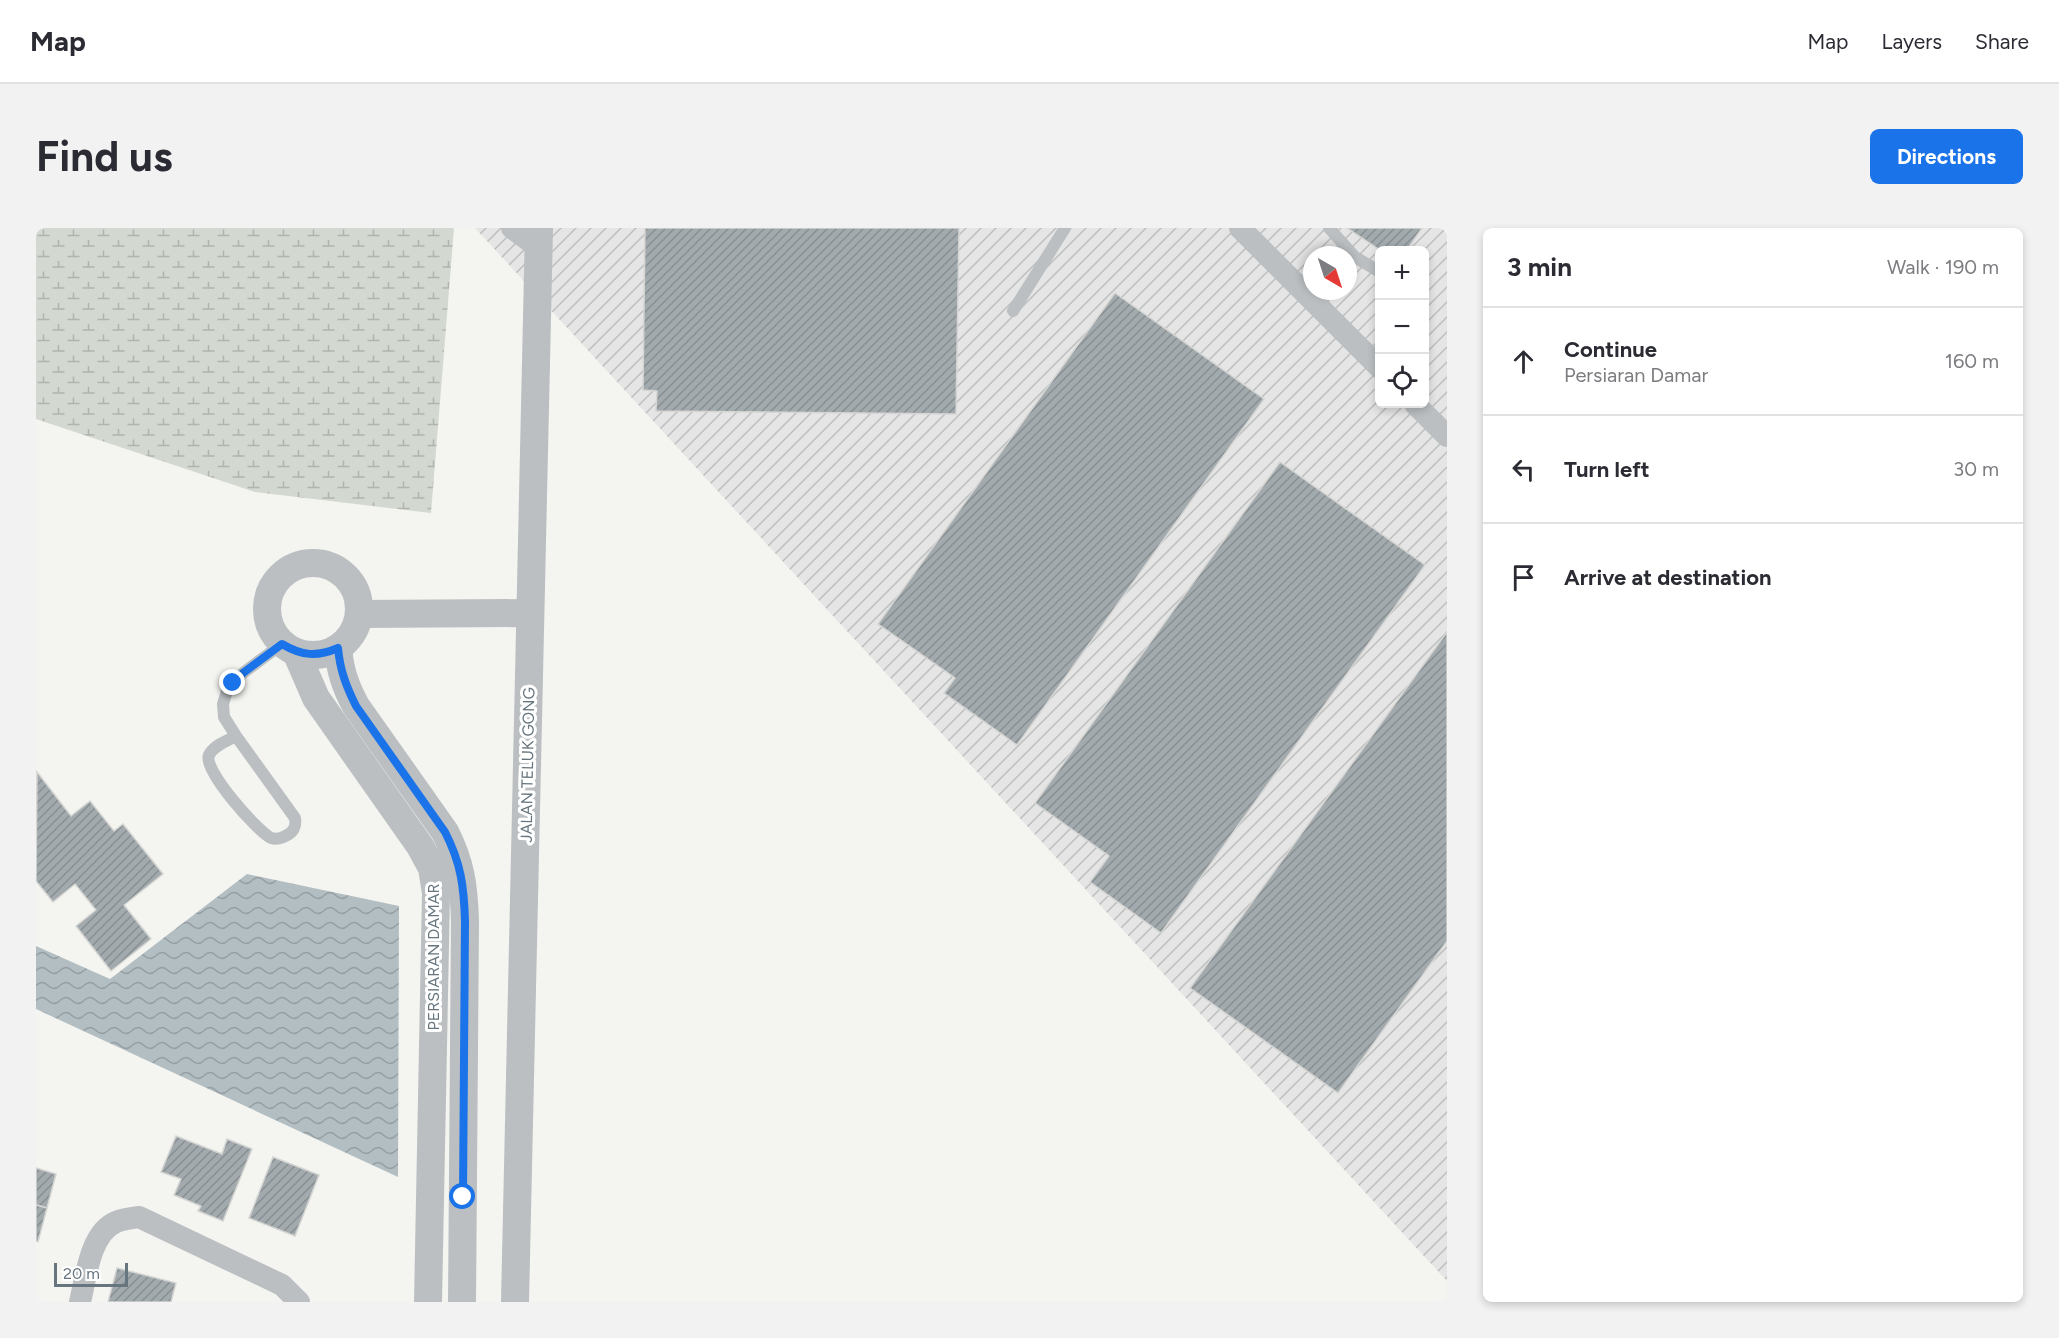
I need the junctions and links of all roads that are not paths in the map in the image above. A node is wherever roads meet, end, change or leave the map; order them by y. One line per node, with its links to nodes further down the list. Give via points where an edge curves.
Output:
1 (512, 228): 5 (street)
2 (1065, 228): 7 (lane)
3 (1240, 228): 8 (street)
4 (1329, 228): 6 (lane, via 1354,257)
5 (539, 238): 11 (street, JALAN TELUK GONG)
6 (1375, 269)
7 (1013, 311)
8 (1375, 363)
9 (1419, 408): 10 (street)
10 (1447, 436)
11 (530, 613): 12 (street); 20 (street, JALAN TELUK GONG)
12 (359, 614): 13 (street, via 352,583 341,572 311,562 296,566 272,586 267,601 272,632); 14 (street, via 352,633)
13 (289, 648): 14 (street, via 312,655); 15 (lane, via 243,673 227,691 224,717); 18 (street, PERSIARAN DAMAR, via 316,698 420,846 434,876)
14 (338, 648): 19 (street, PERSIARAN DAMAR, via 340,669 356,706 445,832 461,871 465,921)
15 (236, 736): 15 (lane, via 295,818 293,830 280,839 261,831 246,816 207,761 215,748)
16 (80, 1302): 17 (street, via 95,1242 114,1222 139,1217 282,1285)
17 (299, 1302)
18 (428, 1302)
19 (462, 1302)
20 (514, 1302)

